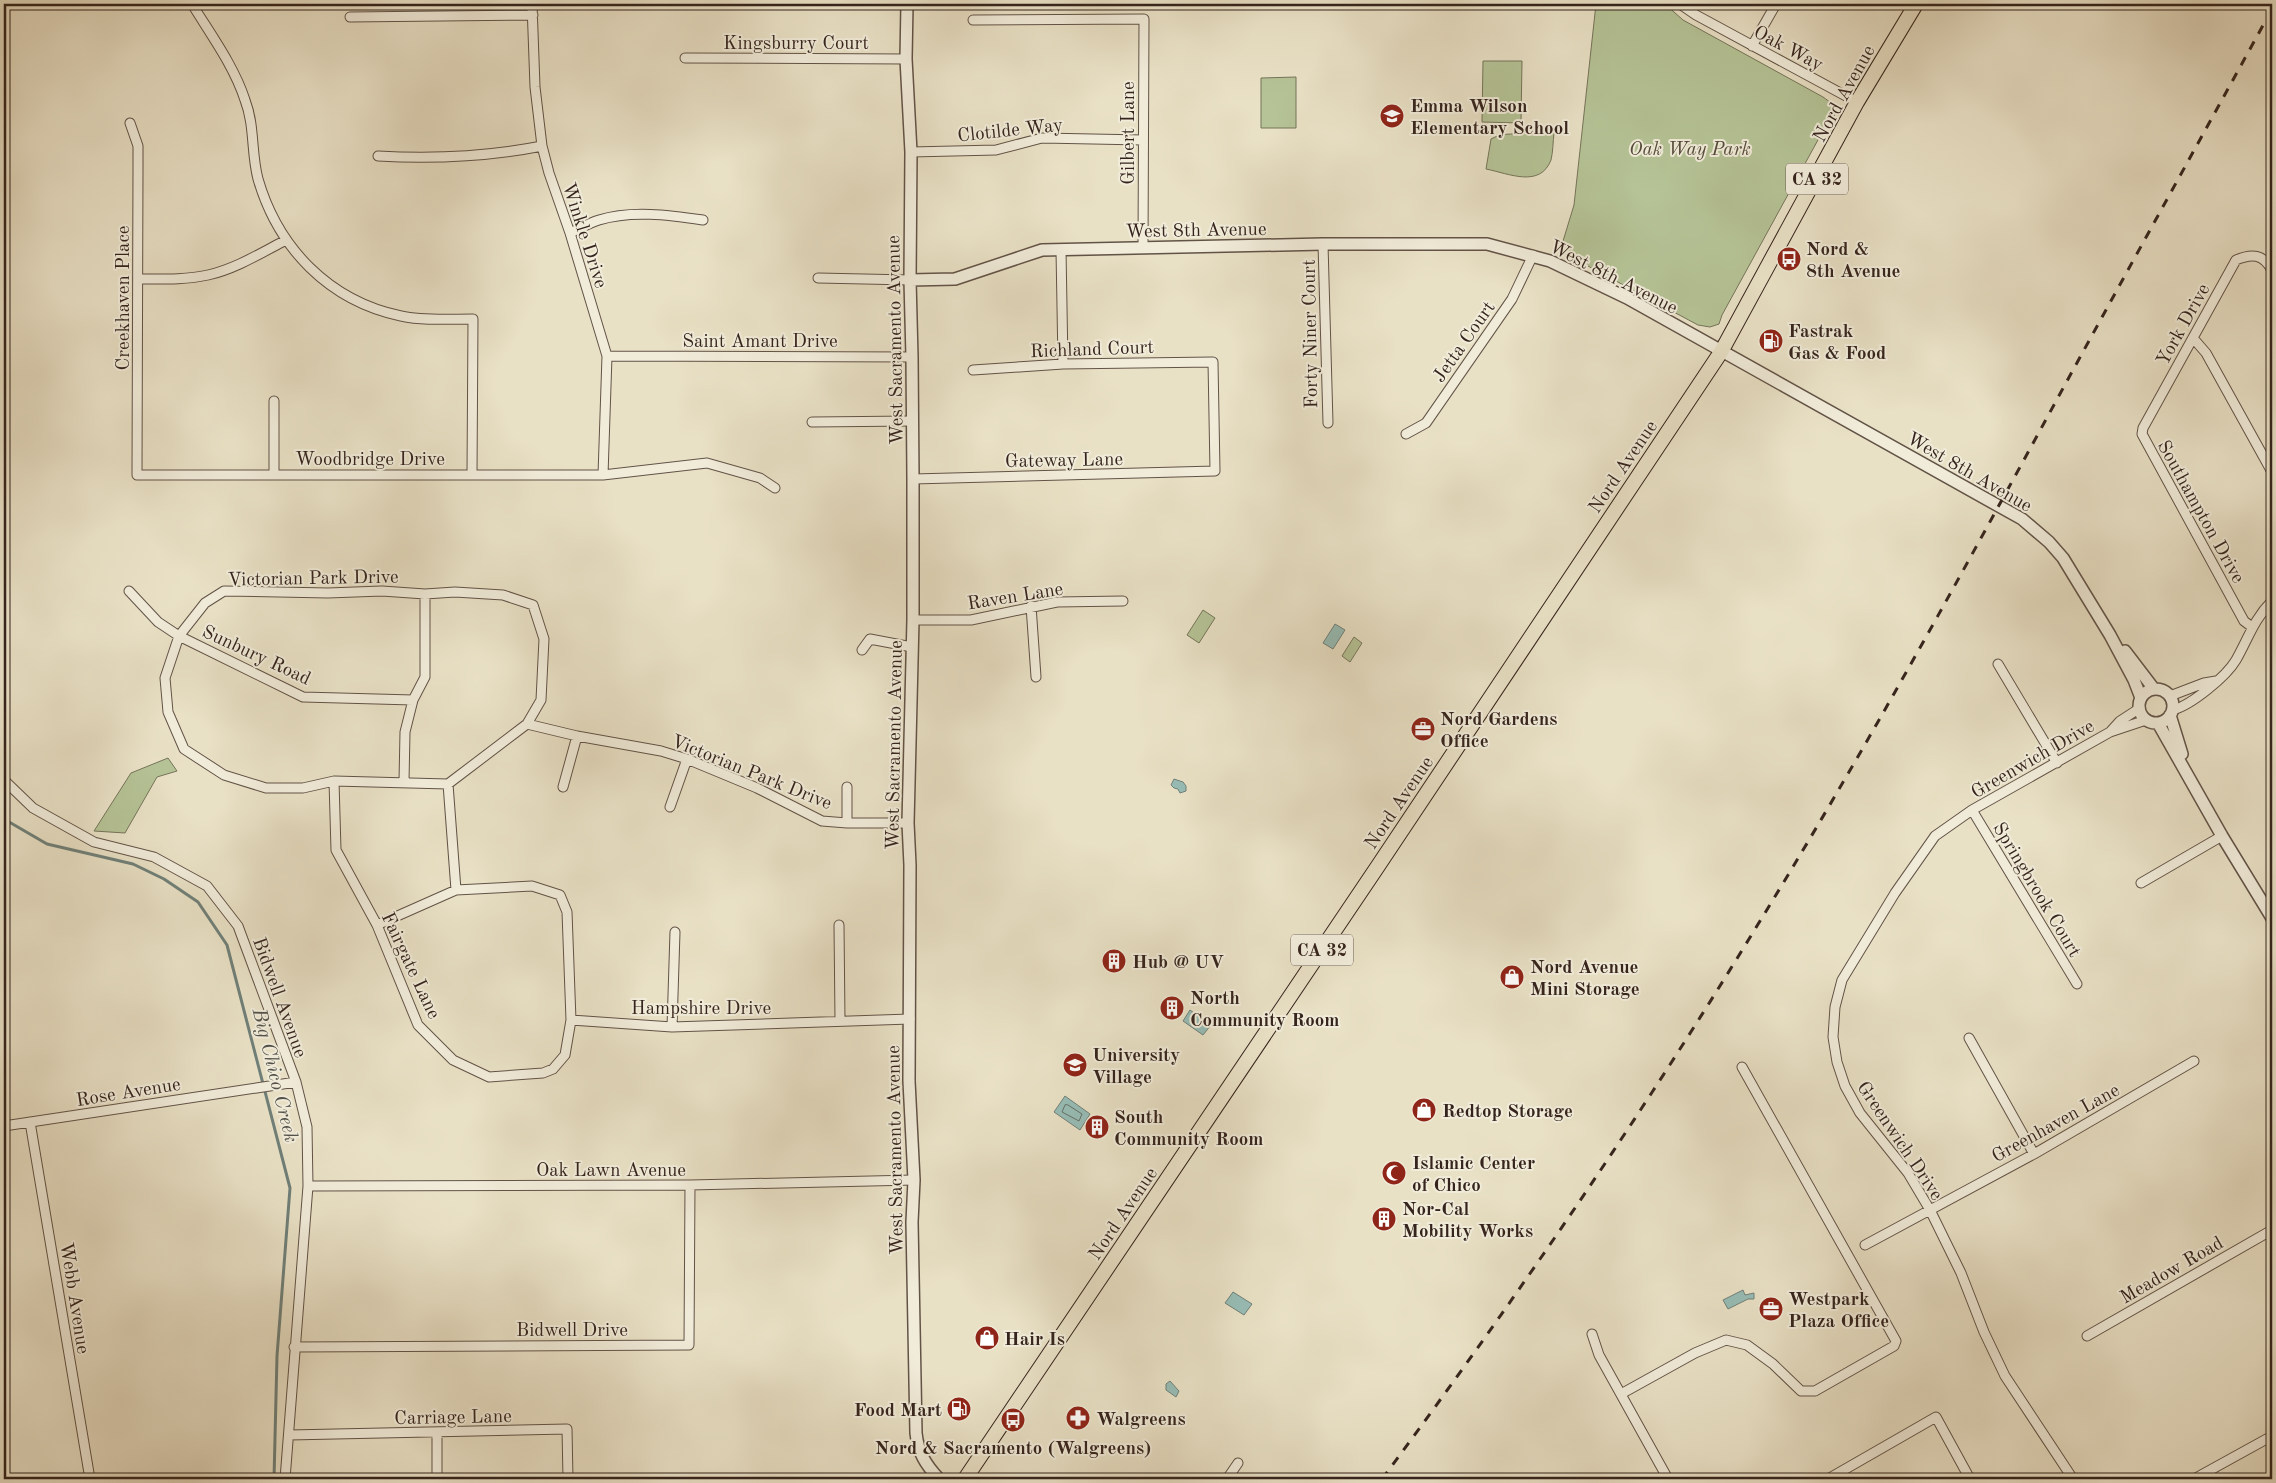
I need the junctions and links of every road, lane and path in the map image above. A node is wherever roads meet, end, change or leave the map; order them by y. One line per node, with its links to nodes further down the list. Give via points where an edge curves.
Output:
1 (192, 4): 21 (street, via 246,101 252,124 257,175 272,216)
2 (532, 4): 7 (street, Winkle Drive)
3 (907, 4): 12 (street, West Sacramento Avenue)
4 (1680, 4): 10 (street, Oak Way)
5 (1776, 4): 10 (street)
6 (1916, 4): 13 (main road, Nord Avenue / CA 32)
7 (533, 15): 8 (street); 16 (street, Winkle Drive, via 535,87)
8 (350, 17)
9 (973, 20): 15 (street, Gilbert Lane, via 1144,19)
10 (1752, 46): 13 (street, Oak Way)
11 (685, 58): 12 (street, Kingsburry Court)
12 (906, 58): 17 (street, West Sacramento Avenue)
13 (1858, 102): 31 (main road, Nord Avenue / CA 32)
14 (130, 122): 28 (street, Creekhaven Place, via 138,146)
15 (1143, 140): 17 (street, Clotilde Way, via 1042,138 996,150); 23 (street, Gilbert Lane)
16 (542, 146): 18 (street, via 466,157); 20 (street, Winkle Drive)
17 (911, 152): 29 (street, West Sacramento Avenue)
18 (378, 156)
19 (702, 220): 20 (street, via 630,214 598,220)
20 (570, 233): 32 (street, Winkle Drive)
21 (286, 240): 28 (street, via 209,275); 44 (street, via 312,272 354,300 402,316 473,319)
22 (1323, 244): 23 (street, West 8th Avenue); 25 (street, West 8th Avenue, via 1487,244); 39 (street, Forty Niner Court)
23 (1143, 247): 24 (street, West 8th Avenue)
24 (1061, 250): 29 (street, West 8th Avenue, via 1042,250 955,279); 34 (street)
25 (1533, 255): 31 (street, West 8th Avenue, via 1627,298); 40 (street, Jetta Court, via 1512,299 1426,423)
26 (2272, 270): 30 (street, York Drive, via 2258,255 2248,254 2236,260)
27 (818, 278): 29 (street)
28 (138, 279): 45 (street, Creekhaven Place)
29 (910, 280): 33 (street, West Sacramento Avenue)
30 (2192, 338): 41 (street, York Drive); 43 (street, via 2206,353)
31 (1721, 352): 57 (street, West 8th Avenue, via 2022,519 2064,558); 124 (main road, Nord Avenue / CA 32)
32 (607, 356): 33 (street, Saint Amant Drive); 47 (street, Winkle Drive)
33 (912, 357): 37 (street, West Sacramento Avenue)
34 (1063, 364): 35 (street, Richland Court); 42 (street, Richland Court, via 1212,362)
35 (973, 370)
36 (274, 401): 46 (street)
37 (912, 421): 38 (street); 48 (street, West Sacramento Avenue)
38 (812, 422)
39 (1328, 423)
40 (1406, 434)
41 (2142, 434): 56 (street, Southampton Drive, via 2244,620)
42 (1216, 471): 48 (street, Gateway Lane)
43 (2272, 472)
44 (472, 474): 46 (street, Woodbridge Drive); 47 (street, Woodbridge Drive)
45 (137, 475): 46 (street, Woodbridge Drive)
46 (274, 475)
47 (603, 475): 49 (street, Woodbridge Drive, via 707,464 760,478)
48 (913, 479): 55 (street, West Sacramento Avenue)
49 (775, 488)
50 (129, 591): 58 (street, Sunbury Road, via 158,622)
51 (424, 594): 58 (street, Victorian Park Drive, via 382,590 328,593 224,591 204,603); 66 (street, via 425,677); 70 (street, Victorian Park Drive, via 503,595 533,605 544,639 541,700)
52 (1123, 600): 54 (street, Raven Lane)
53 (2272, 601): 56 (street)
54 (1031, 606): 55 (street, Raven Lane, via 971,620); 62 (street)
55 (913, 620): 59 (street, West Sacramento Avenue)
56 (2252, 627): 63 (street, via 2235,662)
57 (2110, 635): 64 (street, West 8th Avenue, via 2121,644); 67 (street, West 8th Avenue, via 2134,680)
58 (179, 636): 66 (street, Sunbury Road, via 303,697); 77 (street, Victorian Park Drive, via 166,678 168,712 184,749 224,775 266,788 303,788)
59 (912, 647): 60 (street, via 870,639); 85 (street, West Sacramento Avenue)
60 (862, 650)
61 (1998, 664): 74 (street)
62 (1036, 676)
63 (2216, 681): 65 (street); 68 (street)
64 (2154, 689): 65 (street, via 2163,690); 67 (street, via 2144,694)
65 (2170, 696): 68 (street)
66 (413, 700): 78 (street, via 405,732)
67 (2140, 703): 69 (street); 71 (street, Greenwich Drive)
68 (2172, 713): 69 (street); 75 (street)
69 (2152, 721): 71 (street, Greenwich Drive); 75 (street)
70 (527, 724): 72 (street, Victorian Park Drive); 79 (street, Victorian Park Drive)
71 (2110, 732): 74 (street, Greenwich Drive)
72 (577, 736): 73 (street, Victorian Park Drive); 80 (street)
73 (688, 759): 82 (street); 84 (street, Victorian Park Drive, via 822,821)
74 (2057, 763): 83 (street, Greenwich Drive)
75 (2188, 775): 86 (street)
76 (4, 780): 101 (street, Bidwell Avenue, via 32,808 94,842 154,857 207,886 238,926)
77 (334, 781): 78 (street, Victorian Park Drive); 90 (street, Fairgate Lane, via 336,850)
78 (404, 781): 79 (street, Victorian Park Drive)
79 (448, 784): 88 (street)
80 (563, 787)
81 (847, 787): 84 (street)
82 (670, 807)
83 (1972, 810): 93 (street, Springbrook Court); 108 (street, Greenwich Drive, via 1935,836 1895,893 1842,980 1835,1007 1833,1037 1845,1086 1860,1113 1908,1173)
84 (847, 823): 85 (street, Victorian Park Drive)
85 (908, 823): 94 (street, West Sacramento Avenue)
86 (2222, 836): 87 (street); 89 (street)
87 (2141, 883)
88 (456, 890): 90 (street); 95 (street, via 532,886 560,895 567,912)
89 (2272, 918)
90 (377, 925): 95 (street, Fairgate Lane, via 418,1025 453,1060 489,1077 543,1073 553,1069 565,1055)
91 (839, 925): 96 (street)
92 (675, 932): 97 (street)
93 (2077, 984)
94 (910, 1019): 96 (street, Hampshire Drive); 105 (street, West Sacramento Avenue, via 909,1081)
95 (571, 1020): 97 (street, Hampshire Drive)
96 (840, 1020): 97 (street, Hampshire Drive)
97 (672, 1027)
98 (1969, 1038): 104 (street)
99 (2194, 1061): 104 (street, Greenhaven Lane)
100 (1742, 1067): 114 (street, via 1896,1341 1894,1346 1815,1391 1801,1391 1774,1364 1747,1345 1726,1340 1695,1353)
101 (296, 1082): 102 (street, Rose Avenue); 107 (street, Bidwell Avenue, via 308,1127)
102 (30, 1122): 103 (street, Rose Avenue); 119 (street, Webb Avenue)
103 (4, 1126)
104 (2034, 1154): 108 (street, Greenhaven Lane)
105 (914, 1180): 106 (street, Oak Lawn Avenue); 123 (street, West Sacramento Avenue, via 917,1448)
106 (690, 1185): 107 (street, Oak Lawn Avenue); 113 (street, Bidwell Drive, via 689,1344)
107 (308, 1186): 113 (street, Bidwell Avenue)
108 (1930, 1210): 110 (street, Greenhaven Lane); 129 (street, Greenwich Drive, via 2005,1376)
109 (2272, 1230): 112 (street, Meadow Road)
110 (1865, 1244)
111 (1592, 1334): 114 (street)
112 (2087, 1336)
113 (294, 1347): 116 (street, Bidwell Avenue)
114 (1621, 1394): 126 (street)
115 (437, 1432): 116 (street, Carriage Lane); 121 (street); 122 (street, Carriage Lane, via 567,1429)
116 (289, 1435): 120 (street, Bidwell Avenue)
117 (2272, 1436): 130 (street)
118 (1238, 1463): 125 (street)
119 (90, 1479)
120 (285, 1479)
121 (437, 1479)
122 (568, 1479)
123 (939, 1479)
124 (965, 1479)
125 (1227, 1479)
126 (1668, 1479)
127 (1828, 1479): 128 (street, via 1936,1417)
128 (1970, 1479)
129 (2073, 1479)
130 (2194, 1479)

